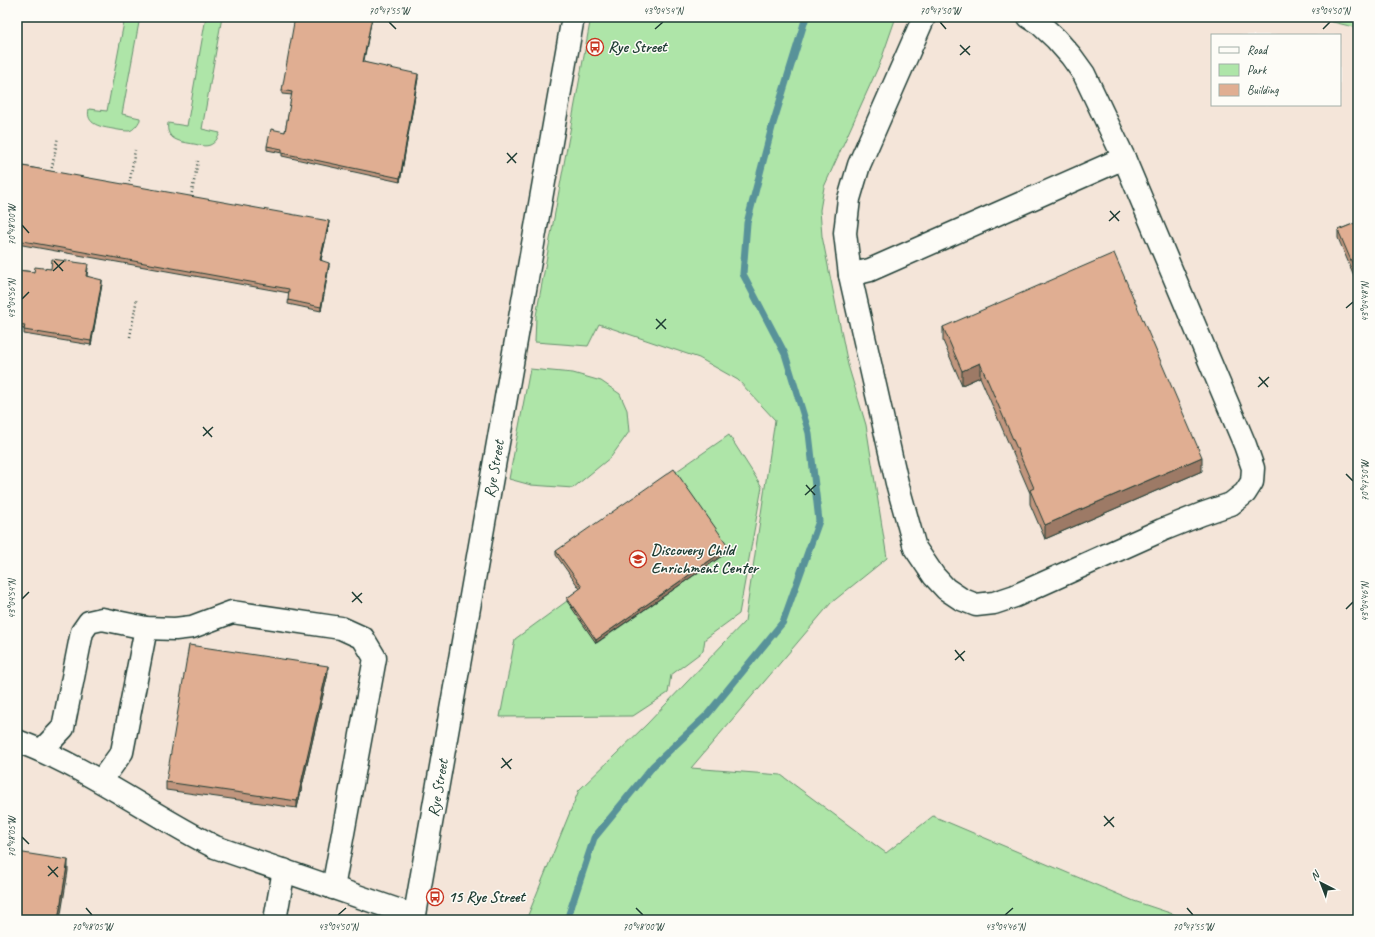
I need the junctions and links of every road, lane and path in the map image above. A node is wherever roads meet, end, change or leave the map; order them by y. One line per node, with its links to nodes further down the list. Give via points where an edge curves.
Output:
1 (574, 17): 20 (street, Rye Street)
2 (924, 17): 11 (street, via 859,165 849,199 845,233)
3 (1029, 17): 6 (street, via 1056,39 1084,74)
4 (58, 136): 8 (path)
5 (135, 150): 9 (path)
6 (1124, 158): 11 (street, via 870,270); 11 (street, via 1253,468 1252,482 1245,493 1231,504 1162,530 1015,596 994,603 976,605 961,599 946,589 934,576 915,548 897,484)
7 (198, 161): 10 (path)
8 (51, 172)
9 (129, 186)
10 (191, 197)
11 (850, 275)
12 (137, 298): 13 (path)
13 (130, 337)
14 (146, 628): 16 (street, via 102,620 89,622 82,632 63,728); 17 (street, via 122,752); 19 (street, via 192,627 232,612 341,628 363,638 375,658)
15 (17, 741): 16 (street)
16 (42, 750): 17 (street)
17 (101, 781): 18 (street, via 215,847)
18 (284, 870): 19 (street); 21 (street)
19 (333, 888): 20 (street)
20 (415, 918)
21 (275, 920)

